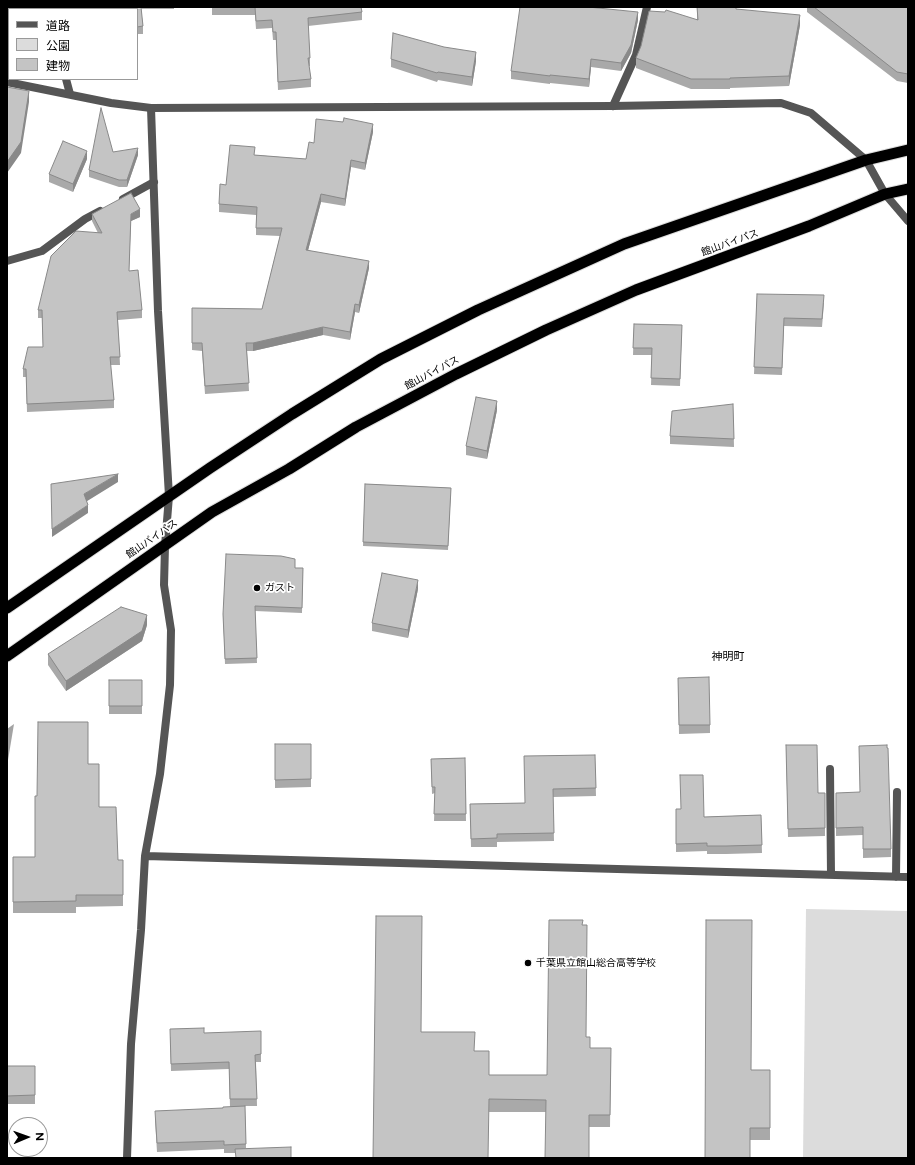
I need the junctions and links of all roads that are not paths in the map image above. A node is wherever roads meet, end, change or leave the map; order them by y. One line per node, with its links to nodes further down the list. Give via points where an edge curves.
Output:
1 (647, 7): 5 (street, via 636,55)
2 (66, 80): 4 (street)
3 (7, 82): 4 (street)
4 (70, 94): 6 (street)
5 (613, 106): 6 (street); 8 (street, via 781,103 810,113)
6 (151, 108): 9 (street)
7 (908, 150): 8 (highway)
8 (866, 160): 11 (street); 14 (highway, via 624,244 478,310 381,359 292,414)
9 (154, 182): 13 (street, via 85,220 42,251); 14 (street, via 158,311)
10 (908, 189): 11 (highway, 館山バイパス)
11 (885, 194): 12 (street); 15 (highway, 館山バイパス, via 809,226 636,290 546,330 356,427 289,469 212,512)
12 (908, 221)
13 (7, 261)
14 (169, 496): 15 (street); 16 (highway)
15 (165, 546): 17 (highway, 館山バイパス); 20 (street, via 164,585 171,630 170,685 160,774)
16 (7, 608)
17 (7, 656)
18 (830, 769): 21 (street)
19 (897, 792): 22 (street)
20 (145, 856): 21 (street); 24 (street, via 131,1044)
21 (831, 875): 22 (street)
22 (896, 877): 23 (street)
23 (908, 877)
24 (127, 1158)

